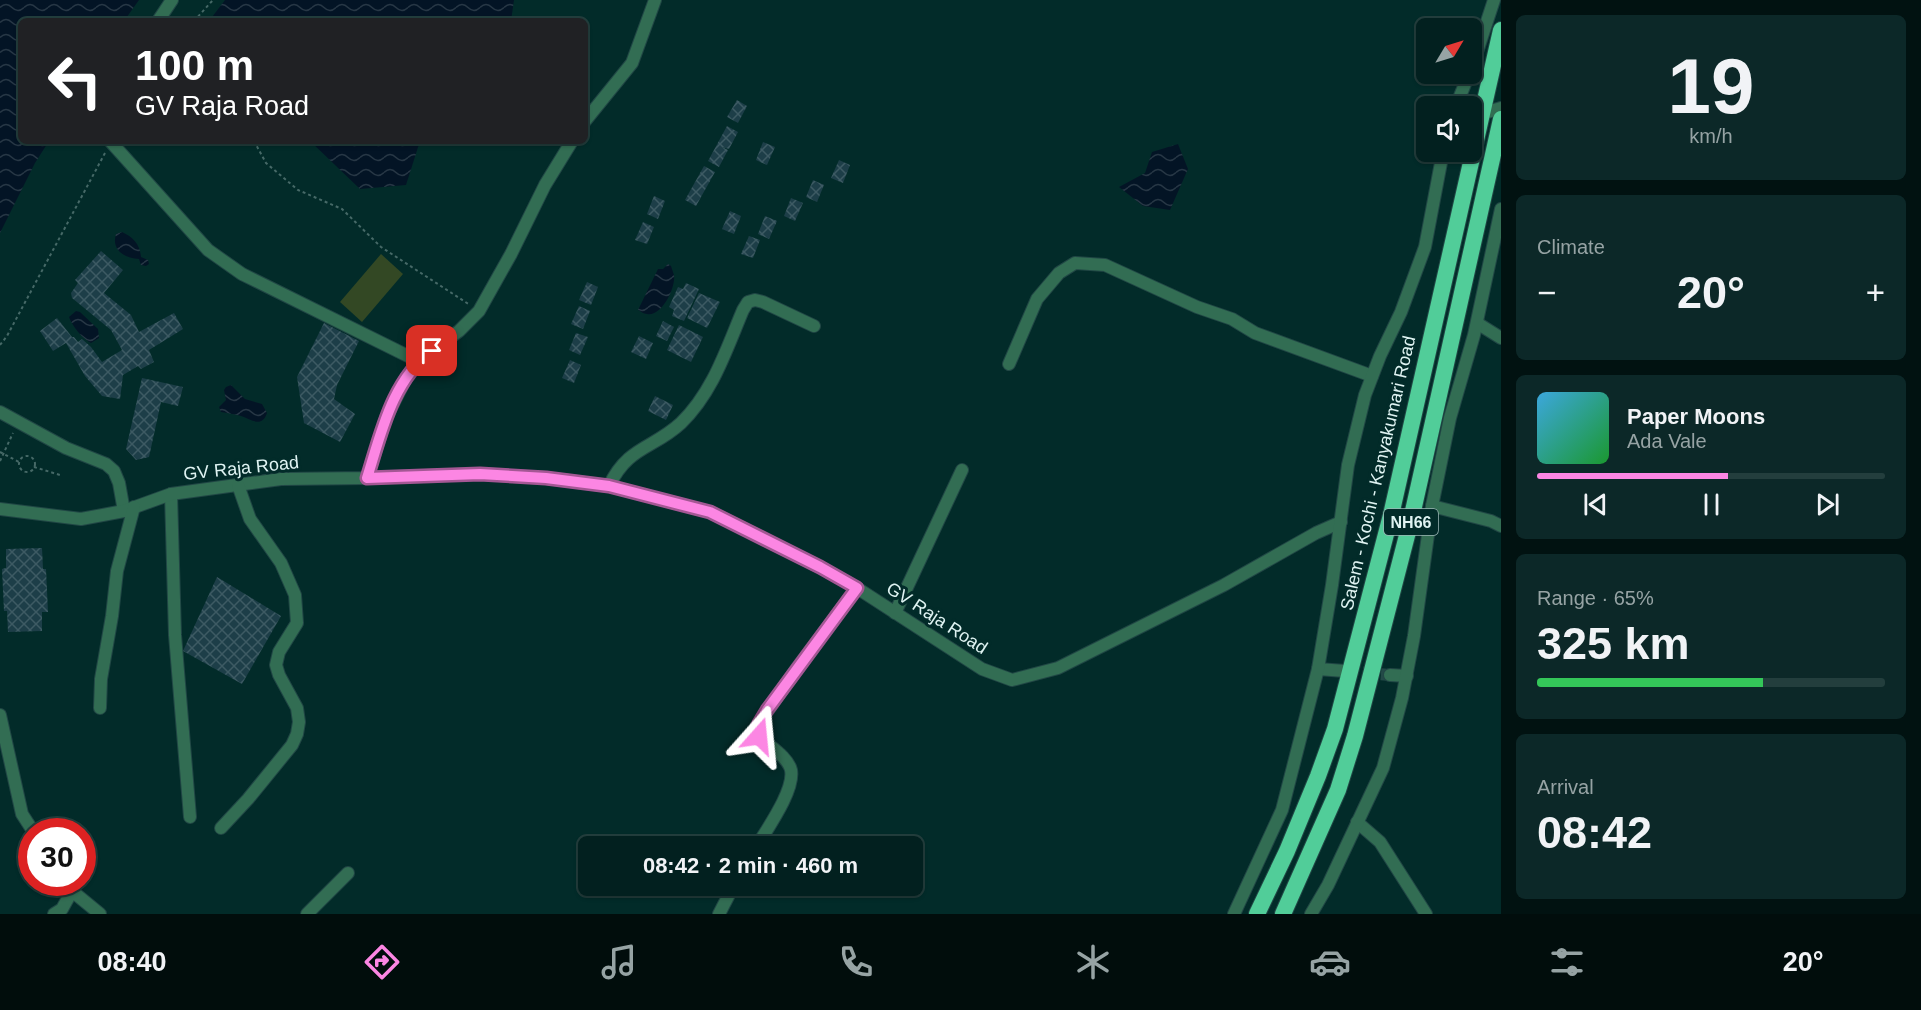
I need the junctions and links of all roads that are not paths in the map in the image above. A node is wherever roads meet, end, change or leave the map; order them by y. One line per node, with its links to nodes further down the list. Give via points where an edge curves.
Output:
1 (172, 0): 4 (street)
2 (655, 0): 10 (street, via 632,63)
3 (1494, 0): 6 (street)
4 (160, 18)
5 (1501, 30): 7 (highway, Salem - Kochi - Kanyakumari Road / NH66)
6 (1482, 37)
7 (1481, 96)
8 (1501, 108): 9 (street)
9 (1482, 112)
10 (588, 117)
11 (1501, 119): 33 (highway, NH66)
12 (112, 144): 20 (street, via 208,250 242,274)
13 (570, 144): 20 (street, via 545,184 512,255 479,312)
14 (1441, 162): 22 (street, via 1425,247)
15 (1466, 162): 32 (highway, Salem - Kochi - Kanyakumari Road / NH66)
16 (1501, 209): 17 (street)
17 (1477, 323): 19 (street); 29 (street, via 1450,418)
18 (814, 326): 27 (street, via 763,302 748,302 707,391 680,423 632,454 616,471)
19 (1501, 338)
20 (418, 361): 25 (street, via 386,418)
21 (1009, 364): 22 (street, via 1037,299 1059,273 1075,263 1105,265 1232,319 1255,333)
22 (1372, 376): 34 (street, via 1348,465)
23 (0, 412): 31 (street, via 66,448 106,464 114,471)
24 (962, 470): 37 (street)
25 (367, 478): 26 (street, GV Raja Road); 27 (street, GV Raja Road, via 480,474)
26 (238, 484): 28 (street, GV Raja Road); 47 (street, via 250,519 281,563 295,594 297,623 276,664 297,708 299,722 292,746)
27 (609, 486): 36 (street, GV Raja Road, via 710,512)
28 (171, 494): 31 (street, GV Raja Road); 44 (street, via 174,635)
29 (1432, 506): 35 (street); 41 (street)
30 (0, 509): 31 (street, GV Raja Road, via 81,519)
31 (129, 509): 42 (street, via 102,671)
32 (1391, 515): 33 (highway); 58 (highway, Salem - Kochi - Kanyakumari Road / NH66, via 1335,729 1287,851)
33 (1411, 520): 59 (highway, NH66, via 1352,747 1338,790)
34 (1341, 522): 37 (street, GV Raja Road, via 1058,668 1027,678 1012,680 982,669); 38 (street)
35 (1501, 526)
36 (857, 588): 37 (street, GV Raja Road); 48 (street, via 758,725 759,736 791,770 790,784)
37 (896, 613)
38 (1318, 669): 39 (street); 57 (street, via 1282,810)
39 (1345, 671)
40 (1390, 675): 41 (street)
41 (1407, 675): 46 (street, via 1383,768)
42 (100, 708)
43 (0, 715): 45 (street)
44 (190, 817)
45 (25, 818)
46 (1357, 822): 60 (street); 61 (street, via 1380,842)
47 (221, 828)
48 (762, 836)
49 (348, 873): 55 (street)
50 (66, 896): 53 (street, via 62,909)
51 (79, 896): 54 (street)
52 (728, 896): 56 (street)
53 (54, 914)
54 (100, 914)
55 (307, 914)
56 (719, 914)
57 (1234, 914)
58 (1257, 914)
59 (1283, 914)
60 (1311, 914)
61 (1426, 914)

